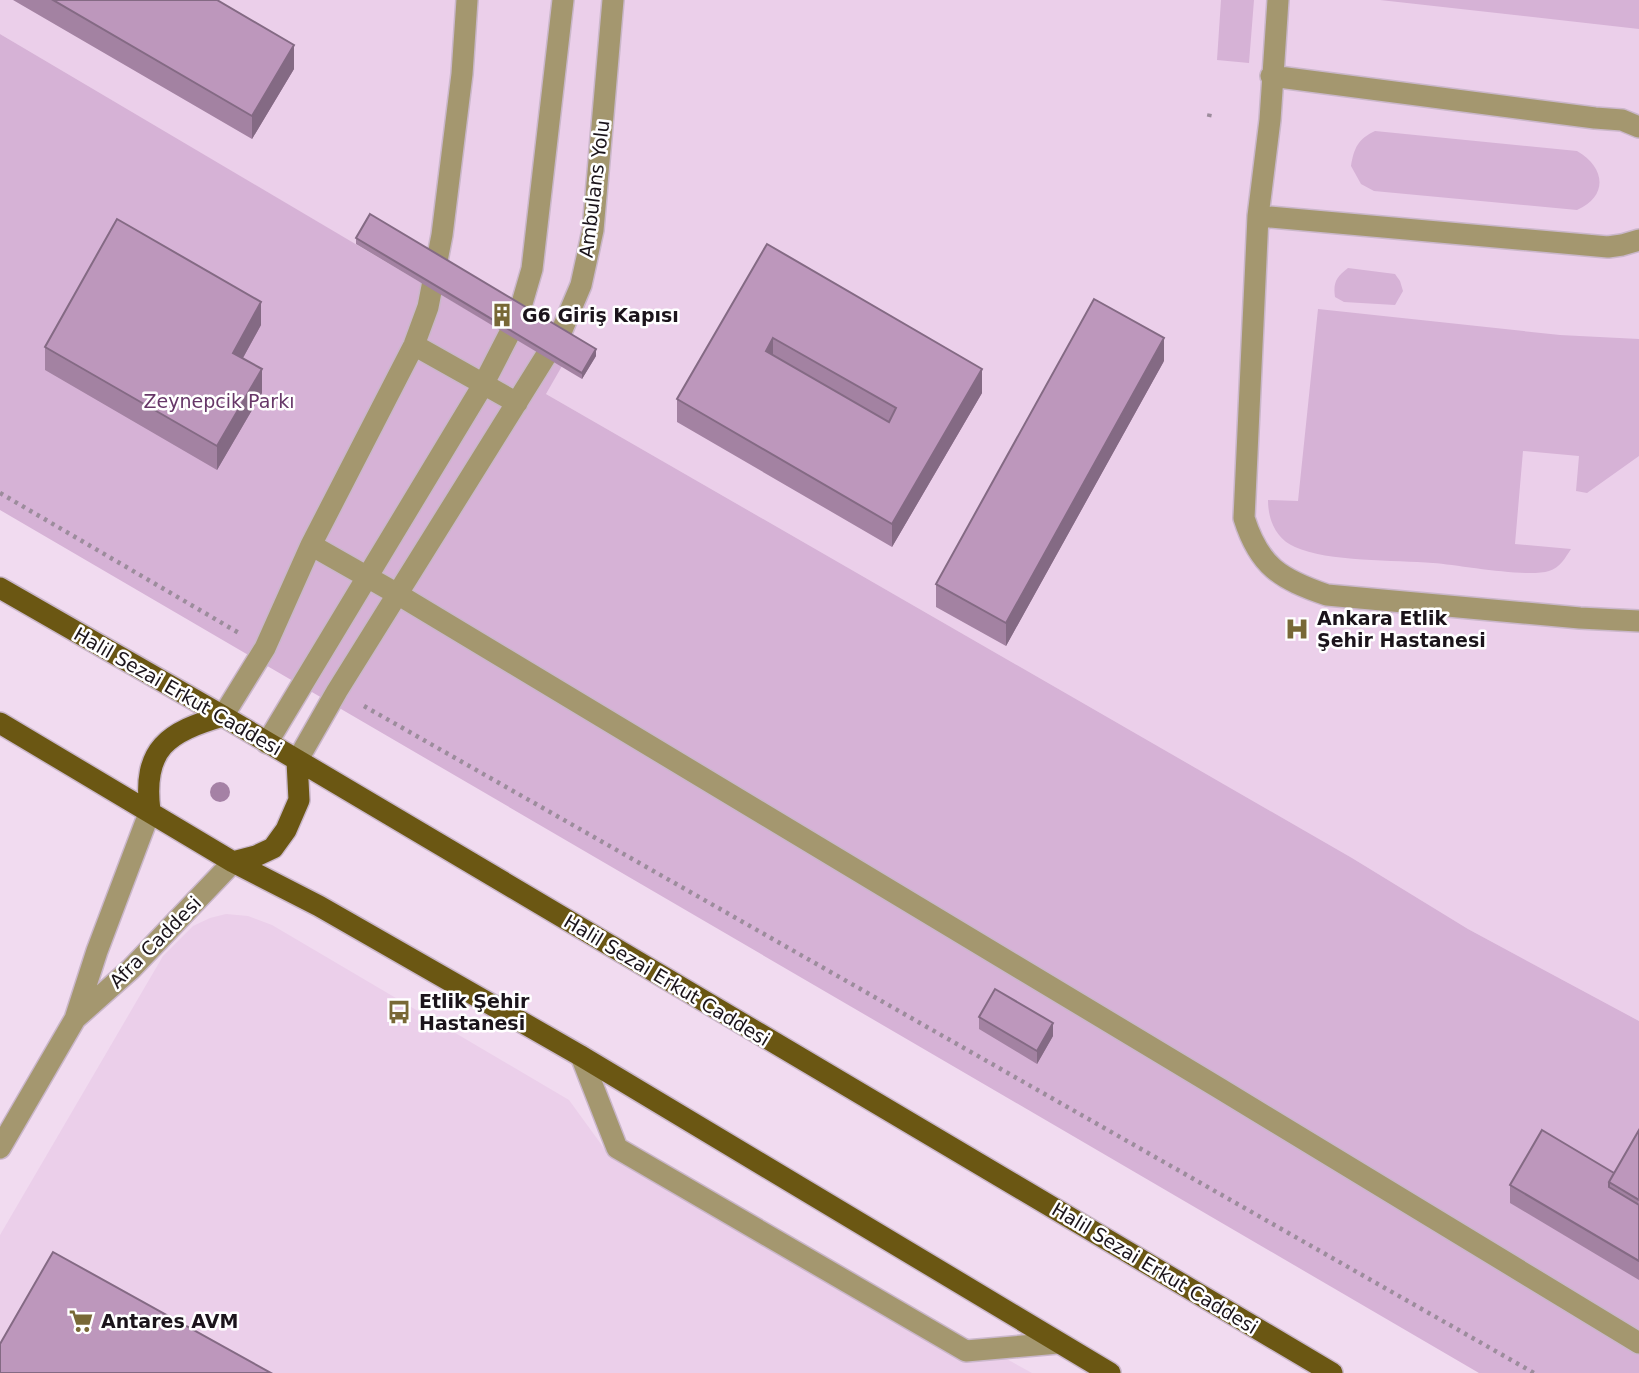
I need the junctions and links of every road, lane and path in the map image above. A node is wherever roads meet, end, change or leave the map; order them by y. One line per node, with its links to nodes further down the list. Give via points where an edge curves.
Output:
1 (467, 0): 9 (street, via 442,235 428,307)
2 (563, 0): 10 (street, via 533,269 518,317)
3 (613, 0): 11 (street, Ambulans Yolu, via 593,230 581,285 562,330)
4 (1278, 0): 5 (street)
5 (1272, 76): 6 (street, via 1622,120); 7 (street)
6 (1639, 127)
7 (1258, 216): 8 (street, via 1608,247); 17 (street, via 1244,517 1252,543 1271,567 1296,584 1327,594)
8 (1639, 240)
9 (414, 345): 10 (street); 13 (street)
10 (483, 385): 11 (street); 14 (street)
11 (517, 403): 16 (street, Ambulans Yolu)
12 (0, 493): 18 (path)
13 (311, 545): 14 (street); 18 (street)
14 (367, 577): 16 (street); 22 (street)
15 (0, 587): 20 (main road, Halil Sezai Erkut Caddesi)
16 (399, 595): 19 (street, Ambulans Yolu); 30 (street)
17 (1639, 621)
18 (265, 648): 20 (street)
19 (337, 691): 23 (street, Ambulans Yolu); 33 (path)
20 (223, 716): 22 (main road, Halil Sezai Erkut Caddesi); 24 (main road, via 175,734 159,749 147,787)
21 (0, 723): 24 (main road)
22 (267, 743): 23 (main road, Halil Sezai Erkut Caddesi)
23 (297, 761): 25 (main road, via 299,800 286,830 273,848); 32 (main road, Halil Sezai Erkut Caddesi)
24 (150, 811): 25 (main road); 26 (street, Afra Caddesi)
25 (233, 862): 26 (street, Afra Caddesi, via 131,969); 27 (main road)
26 (75, 1019): 28 (street, Afra Caddesi)
27 (581, 1056): 29 (main road); 29 (street, via 617,1148 966,1351)
28 (0, 1148)
29 (1058, 1343): 31 (main road)
30 (1639, 1343)
31 (1110, 1373)
32 (1332, 1373)
33 (1534, 1373)

